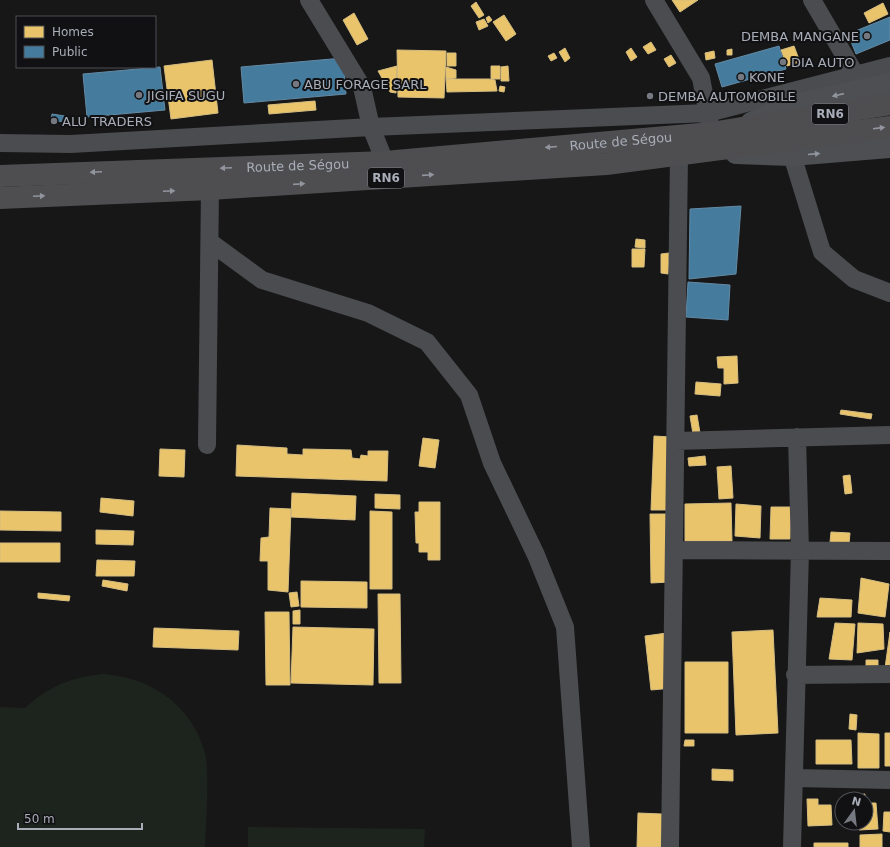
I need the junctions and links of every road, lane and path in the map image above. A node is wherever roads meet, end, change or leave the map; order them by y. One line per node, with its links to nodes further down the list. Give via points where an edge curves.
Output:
1 (309, 0): 9 (street, via 362,87)
2 (654, 0): 12 (street, via 701,78)
3 (812, 0): 5 (street)
4 (890, 66): 5 (street)
5 (860, 82): 6 (main road, Route de Ségou); 10 (main road, Route de Ségou, one-way to 10, via 787,107); 12 (street)
6 (890, 84)
7 (890, 104): 11 (highway, Route de Ségou / RN6)
8 (890, 126): 11 (highway, Route de Ségou / RN6, one-way to 8)
9 (371, 127): 12 (street); 13 (street, via 71,144); 17 (street)
10 (738, 128): 11 (highway, Route de Ségou / RN6); 12 (highway, Route de Ségou / RN6)
11 (771, 132): 12 (highway, Route de Ségou / RN6)
12 (708, 133): 15 (main road, Route de Ségou); 16 (highway, Route de Ségou / RN6); 17 (highway, Route de Ségou / RN6, one-way to 17)
13 (0, 143)
14 (890, 147): 15 (main road, Route de Ségou, one-way to 14)
15 (792, 155): 22 (street, via 822,252 854,279)
16 (679, 156): 19 (highway, Route de Ségou / RN6, one-way to 16, via 606,164); 25 (street)
17 (385, 162): 18 (highway, Route de Ségou / RN6, one-way to 18)
18 (0, 176)
19 (210, 189): 20 (highway, Route de Ségou / RN6, one-way to 19); 21 (street)
20 (0, 198)
21 (210, 242): 26 (street); 34 (street, via 262,280 368,313 427,342 469,395 492,463 536,555 565,627)
22 (890, 293)
23 (890, 435): 24 (street)
24 (797, 437): 25 (street); 28 (street)
25 (676, 441): 27 (street)
26 (207, 445)
27 (674, 550): 28 (street); 35 (street)
28 (800, 551): 29 (street); 31 (street)
29 (890, 551)
30 (890, 674): 31 (street)
31 (795, 676): 32 (street)
32 (795, 778): 33 (street); 36 (street)
33 (890, 780)
34 (581, 847)
35 (670, 847)
36 (792, 847)

